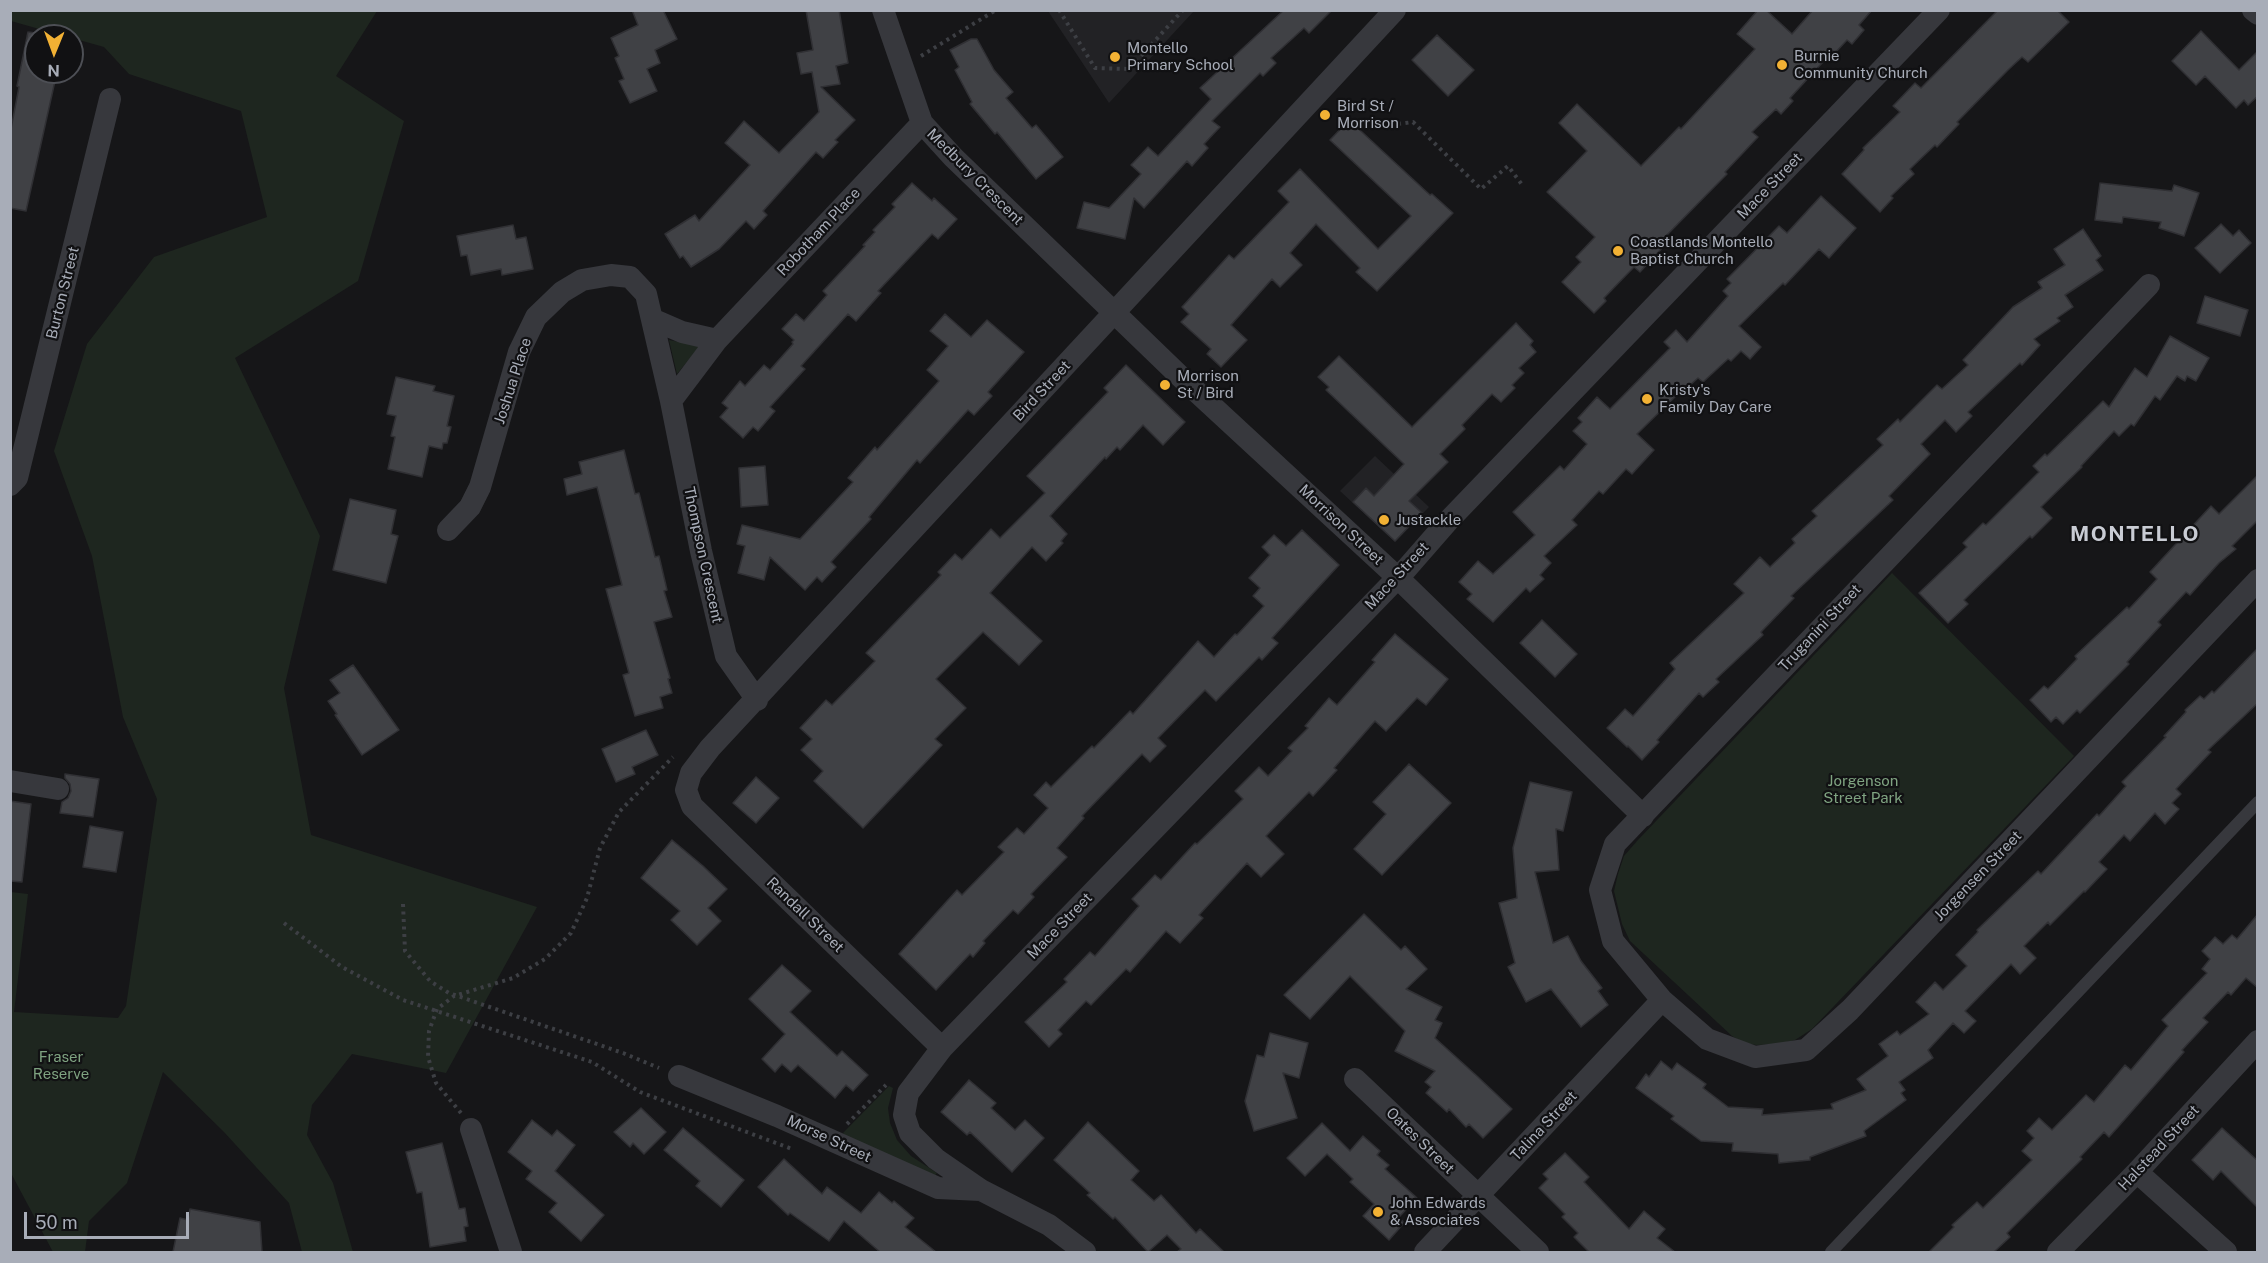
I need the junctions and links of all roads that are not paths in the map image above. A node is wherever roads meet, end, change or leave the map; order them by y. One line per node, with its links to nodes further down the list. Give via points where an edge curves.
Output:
1 (883, 10): 7 (street, Medbury Crescent)
2 (1395, 10): 9 (street, Bird Street)
3 (1939, 10): 15 (street, Mace Street)
4 (2253, 10): 5 (street)
5 (2258, 14)
6 (110, 99): 13 (street, Burton Street, via 17,477)
7 (922, 123): 9 (street, Medbury Crescent); 11 (street, Robotham Place)
8 (2149, 285): 22 (street, Truganini Street)
9 (1115, 312): 15 (street, Morrison Street); 17 (street, Bird Street)
10 (652, 319): 11 (street, via 682,332); 12 (street, Joshua Place); 14 (street, Joshua Place, via 646,294 630,277 611,275 582,280 562,292 536,317 519,352 480,487 470,507)
11 (717, 340): 12 (street, Robotham Place)
12 (671, 401): 17 (street, Thompson Crescent, via 726,656)
13 (10, 485)
14 (448, 530)
15 (1397, 577): 22 (street, Morrison Street); 25 (street, Mace Street)
16 (2258, 580): 23 (street, Jorgensen Street, via 1851,1010 1806,1050 1755,1057 1707,1040)
17 (756, 700): 18 (street, Bird Street)
18 (691, 773): 25 (street, Randall Street, via 686,790 692,806)
19 (10, 781): 20 (street)
20 (58, 789)
21 (2258, 802): 37 (lane)
22 (1643, 816): 23 (street, Truganini Street, via 1615,844 1600,890 1613,941)
23 (1662, 1000): 32 (street, Talina Street)
24 (2258, 1041): 30 (street, Halstead Street)
25 (942, 1048): 28 (street, Mace Street)
26 (680, 1076): 31 (street, Morse Street, via 938,1188)
27 (1355, 1079): 32 (street, Oates Street)
28 (908, 1093): 31 (street, Morse Street, via 904,1114 910,1133 936,1159)
29 (471, 1129): 33 (street)
30 (2137, 1172): 38 (street, Halstead Street); 39 (street)
31 (981, 1190): 34 (street, Morse Street, via 1050,1225)
32 (1478, 1196): 35 (street, Talina Street); 36 (street, Oates Street)
33 (511, 1252)
34 (1085, 1252)
35 (1425, 1252)
36 (1538, 1252)
37 (1831, 1252)
38 (2058, 1252)
39 (2226, 1252)

